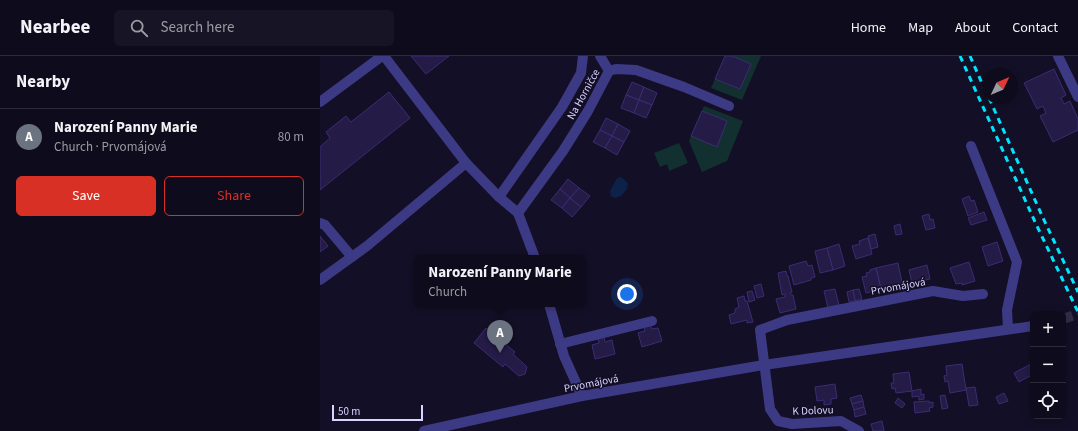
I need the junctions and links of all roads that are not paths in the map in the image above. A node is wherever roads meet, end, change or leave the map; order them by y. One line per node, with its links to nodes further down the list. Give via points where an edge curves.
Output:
1 (383, 56): 7 (street); 10 (street)
2 (582, 56): 11 (street, via 581,73 562,107)
3 (600, 56): 5 (street)
4 (1058, 56): 6 (street)
5 (609, 71): 8 (street, Na Horničce, via 636,70); 12 (street, Na Horničce, via 588,112)
6 (1078, 97)
7 (320, 102)
8 (729, 106)
9 (971, 146): 21 (street, via 1017,262 1007,310)
10 (466, 163): 11 (street); 15 (street)
11 (499, 197): 12 (street)
12 (518, 213): 14 (street)
13 (320, 222): 15 (street)
14 (534, 255)
15 (352, 257): 16 (street)
16 (320, 280)
17 (983, 294): 23 (street, Prvomájová, via 963,296 932,291 787,320 760,330)
18 (550, 307): 22 (street)
19 (652, 321): 22 (street)
20 (1030, 326): 21 (street, Prvomájová)
21 (1008, 329): 23 (street, Prvomájová)
22 (560, 344): 24 (street)
23 (764, 365): 24 (street, Prvomájová); 26 (street, K Dolovu, via 770,409 778,421 792,424 841,421)
24 (582, 396): 25 (street, Prvomájová)
25 (424, 431)
26 (859, 431)

